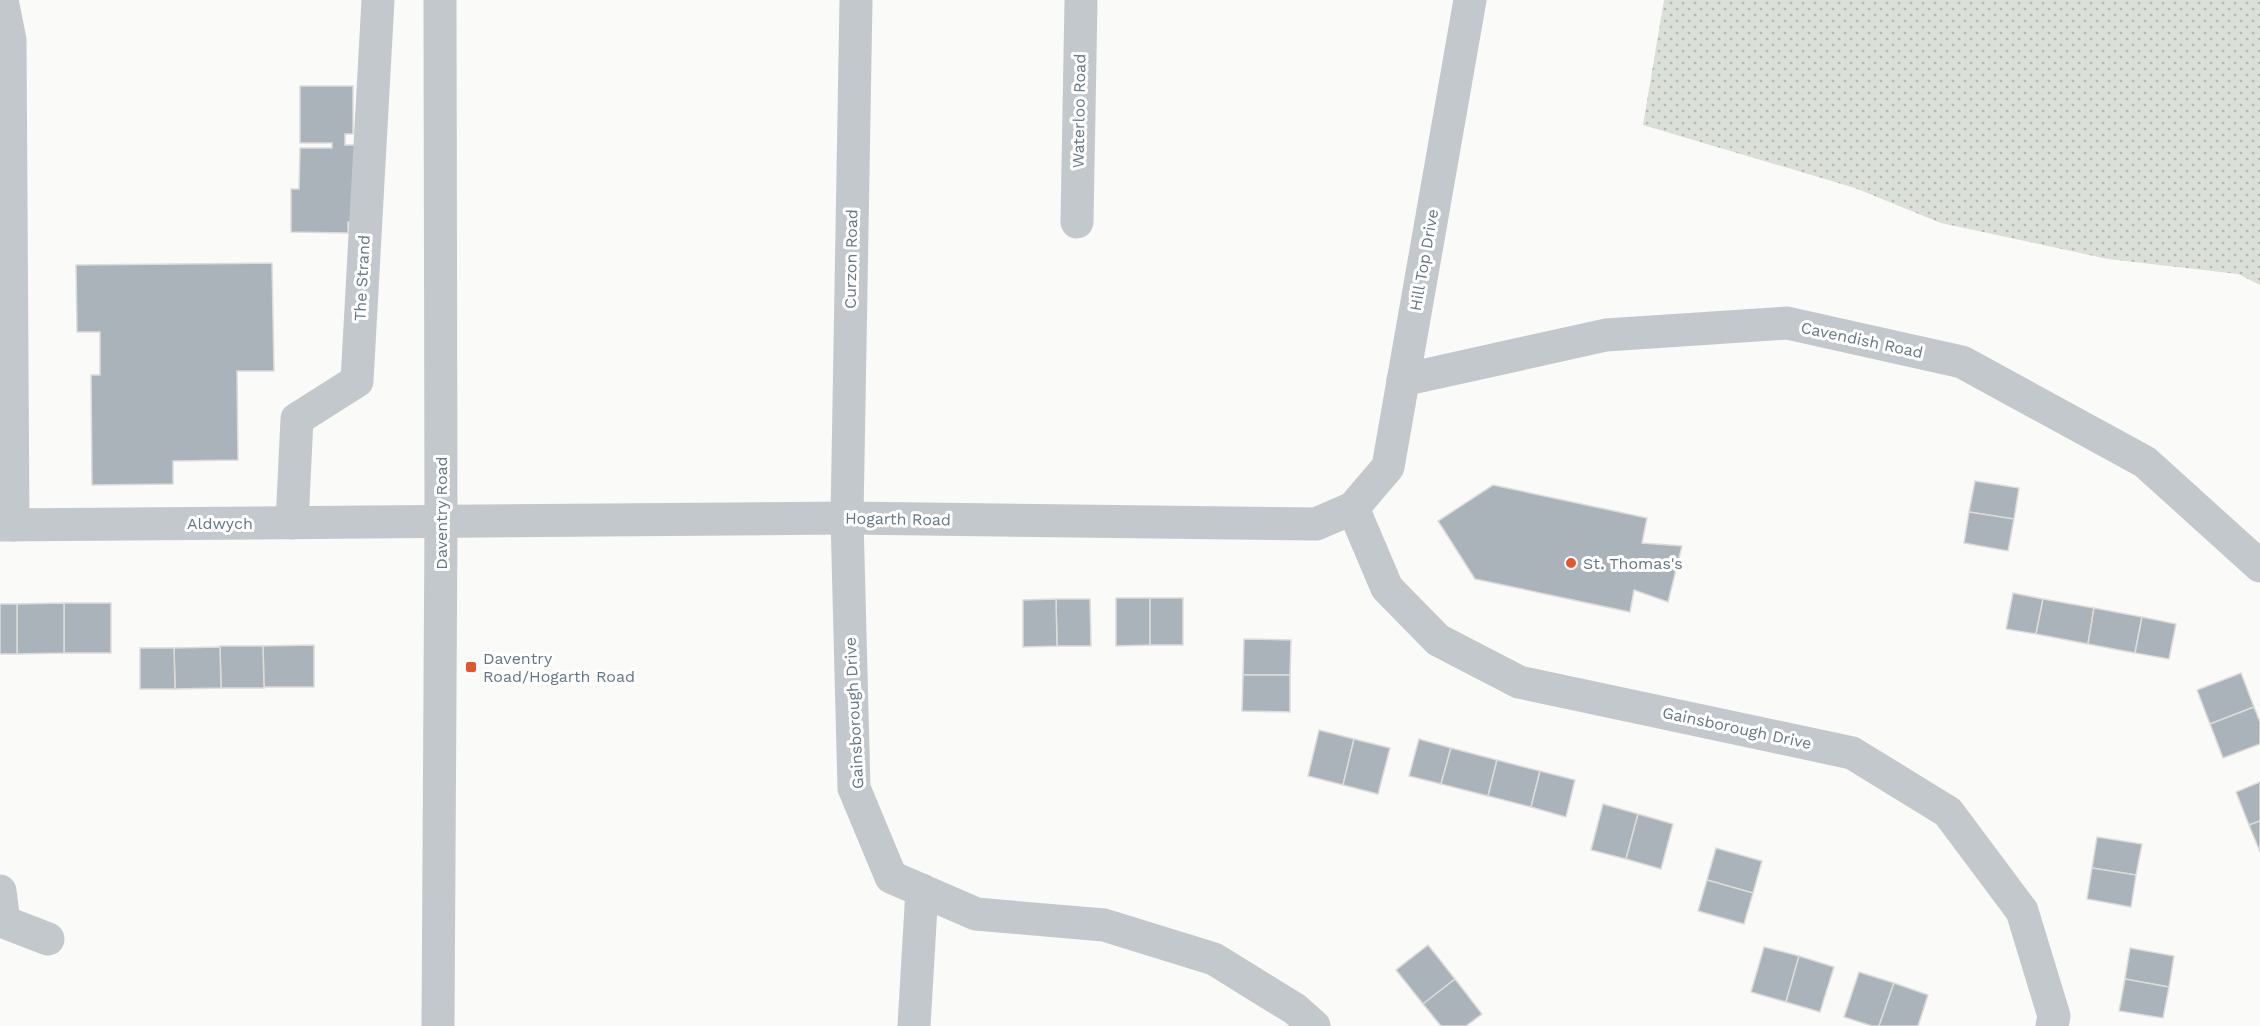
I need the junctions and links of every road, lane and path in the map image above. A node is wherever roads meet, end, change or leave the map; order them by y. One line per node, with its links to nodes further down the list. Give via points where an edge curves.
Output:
1 (2, 0): 13 (street, via 10,40)
2 (378, 0): 12 (street, The Strand, via 357,381 297,419)
3 (440, 0): 11 (street, Daventry Road)
4 (856, 0): 10 (street, Curzon Road)
5 (1081, 0): 7 (street, Waterloo Road)
6 (1470, 0): 8 (street, Hill Top Drive)
7 (1077, 222)
8 (1403, 380): 9 (street, Hill Top Drive, via 1388,467); 14 (street, Cavendish Road, via 1606,334 1787,323 1962,362 2145,462)
9 (1353, 508): 10 (street, Hogarth Road, via 1316,524); 21 (street, Gainsborough Drive, via 1388,588 1438,640 1520,682 1852,753 1948,812 2022,911 2054,1016)
10 (847, 518): 11 (street, Hogarth Road); 15 (street, Gainsborough Drive, via 854,788 891,877)
11 (441, 522): 12 (street, Aldwych); 18 (street, Daventry Road)
12 (292, 523): 13 (street, Aldwych)
13 (7, 525)
14 (2260, 566)
15 (922, 890): 19 (street); 20 (street, Gainsborough Drive, via 976,915 1104,925 1215,959 1295,1009)
16 (1, 913): 17 (street)
17 (48, 939)
18 (438, 1026)
19 (914, 1026)
20 (1314, 1026)
21 (2052, 1026)

